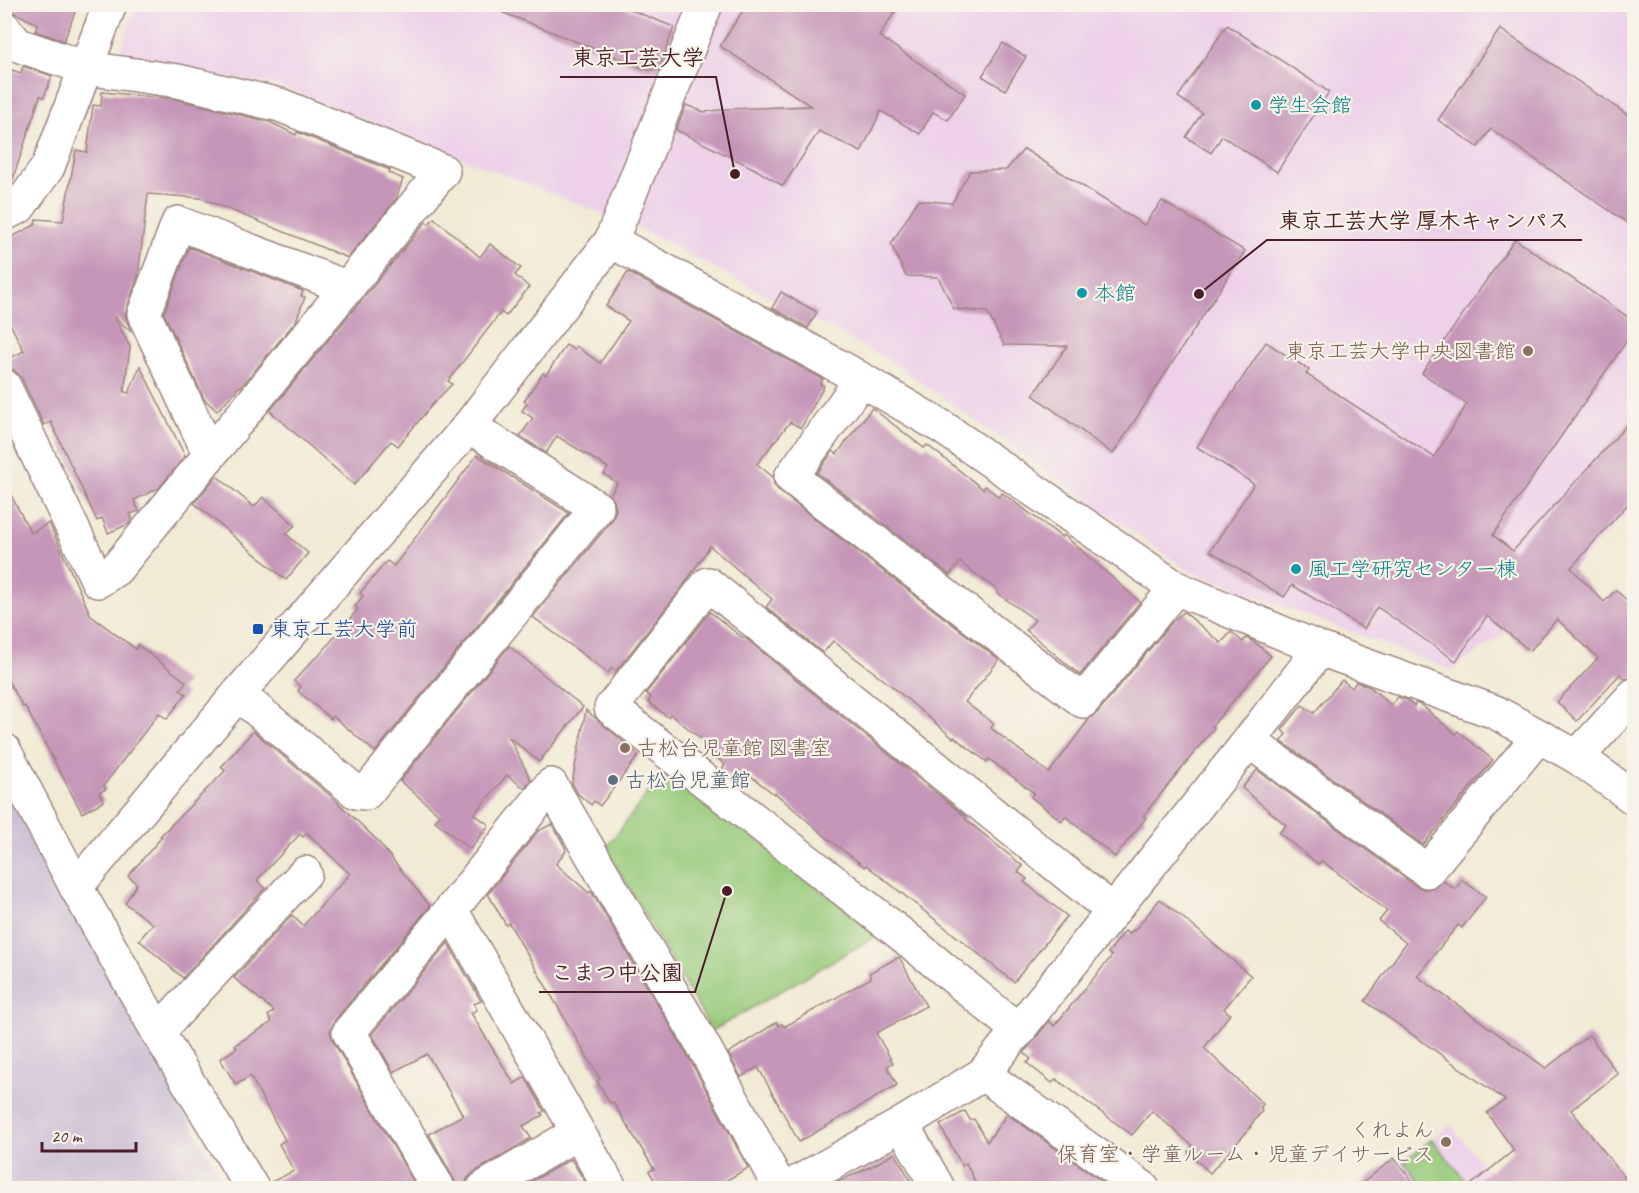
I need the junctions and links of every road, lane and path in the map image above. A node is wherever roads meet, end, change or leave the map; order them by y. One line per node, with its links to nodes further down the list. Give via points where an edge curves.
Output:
1 (110, 4): 4 (street)
2 (706, 4): 6 (street)
3 (4, 28): 4 (street, via 18,45)
4 (86, 68): 5 (street, via 48,167 18,207); 7 (street, via 178,81 280,105 443,171)
5 (4, 214)
6 (611, 241): 8 (street); 10 (street)
7 (348, 288): 11 (street); 11 (street, via 178,223 144,314)
8 (861, 380): 12 (street, via 942,427); 12 (street, via 792,477 1083,701)
9 (4, 386): 11 (street, via 98,581 116,570)
10 (469, 426): 14 (street); 14 (street, via 597,508 366,793 356,792)
11 (210, 455)
12 (1176, 588): 13 (street)
13 (1320, 649): 16 (street, via 1495,712); 17 (street)
14 (238, 694): 22 (street)
15 (1635, 695): 19 (street)
16 (1538, 737): 17 (street, via 1427,871); 19 (street)
17 (1249, 741): 24 (street)
18 (4, 750): 22 (street)
19 (1577, 757): 20 (street)
20 (1635, 798)
21 (304, 873): 26 (street)
22 (76, 886): 26 (street)
23 (450, 910): 29 (street); 31 (street, via 349,1032); 34 (street, via 551,785 705,1049)
24 (1113, 911): 25 (street); 25 (street, via 708,584 611,708)
25 (1019, 1031): 27 (street)
26 (158, 1032): 30 (street)
27 (983, 1074): 28 (street); 37 (street)
28 (902, 1124): 35 (street); 36 (street)
29 (577, 1133): 32 (street); 33 (street)
30 (252, 1188)
31 (438, 1188)
32 (484, 1188)
33 (610, 1188)
34 (780, 1188)
35 (788, 1188)
36 (938, 1188)
37 (1143, 1188)

